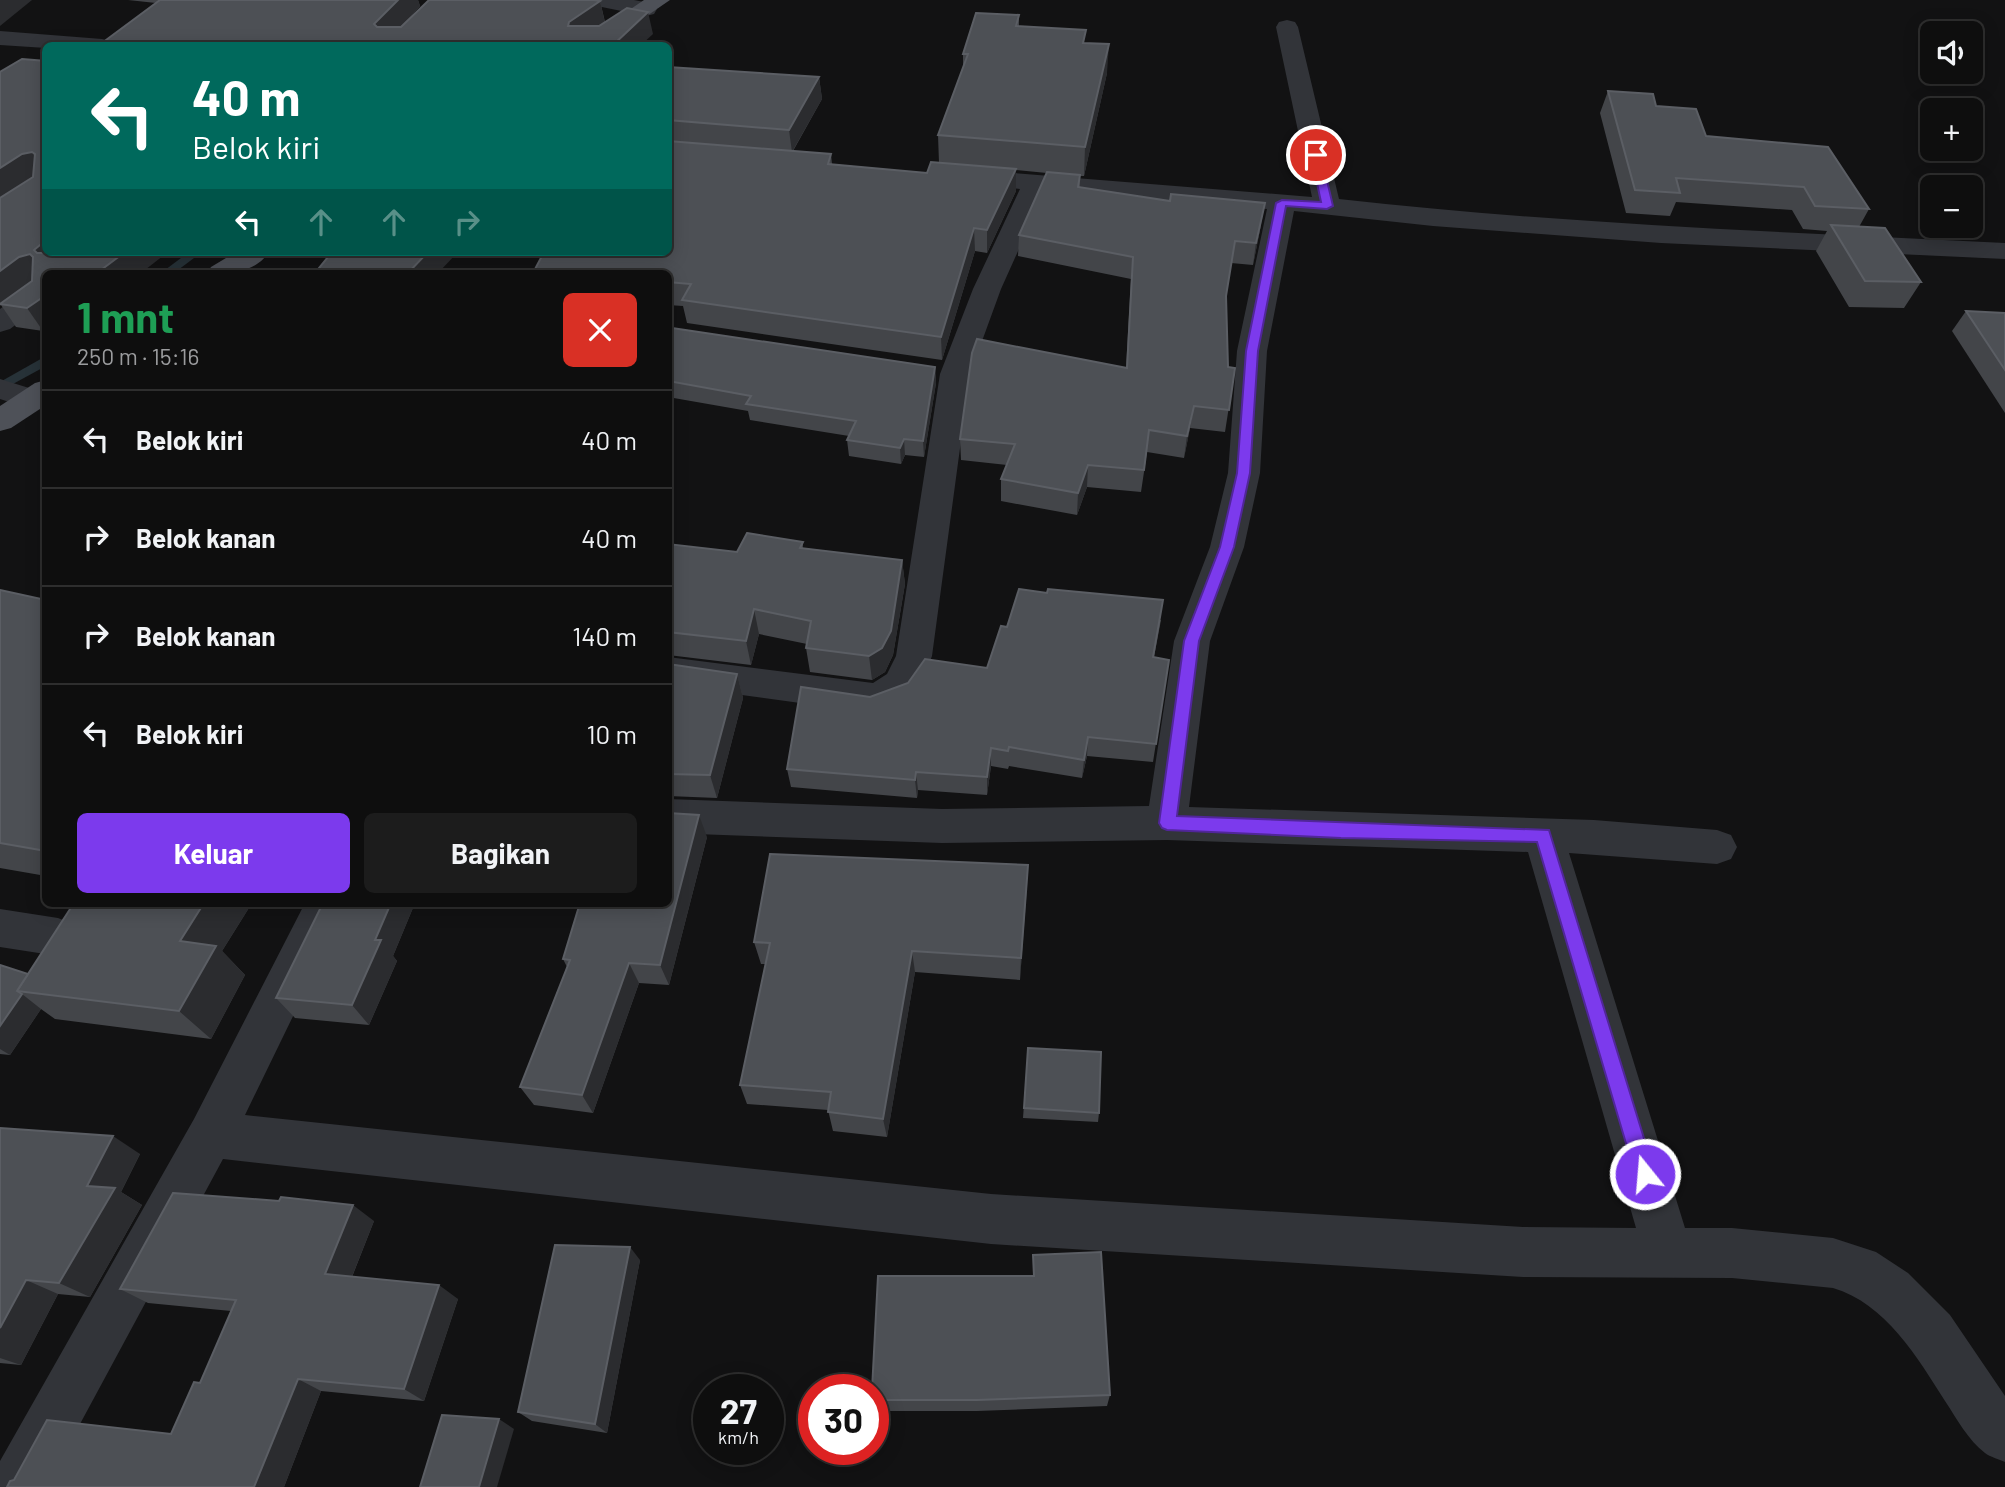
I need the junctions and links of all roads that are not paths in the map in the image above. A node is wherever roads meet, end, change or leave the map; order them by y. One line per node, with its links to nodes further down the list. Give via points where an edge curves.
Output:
1 (600, 0): 2 (street)
2 (644, 5): 6 (main road)
3 (1287, 27): 10 (street)
4 (0, 37): 5 (street)
5 (57, 42)
6 (593, 42)
7 (944, 176): 8 (street)
8 (1036, 183): 9 (street); 18 (street, via 942,372 914,656 902,685 892,694 873,698)
9 (1282, 203): 10 (street); 20 (street, via 1252,351 1244,473 1227,547 1192,641)
10 (1327, 206): 11 (street, via 1661,235)
11 (2005, 251)
12 (249, 256): 13 (main road)
13 (226, 270)
14 (42, 291): 15 (street)
15 (0, 323)
16 (20, 392): 17 (main road)
17 (0, 421)
18 (672, 672)
19 (672, 816): 20 (street, via 942,826)
20 (1167, 823): 21 (street)
21 (1543, 835): 22 (street); 27 (street)
22 (1717, 847)
23 (325, 907): 26 (street)
24 (0, 928): 25 (street)
25 (58, 937)
26 (211, 1135): 27 (street, via 991,1219 1523,1252); 29 (street)
27 (1668, 1253): 28 (street, via 1732,1252 1858,1270 1889,1291 1932,1333 1981,1409)
28 (2005, 1435)
29 (16, 1487)

